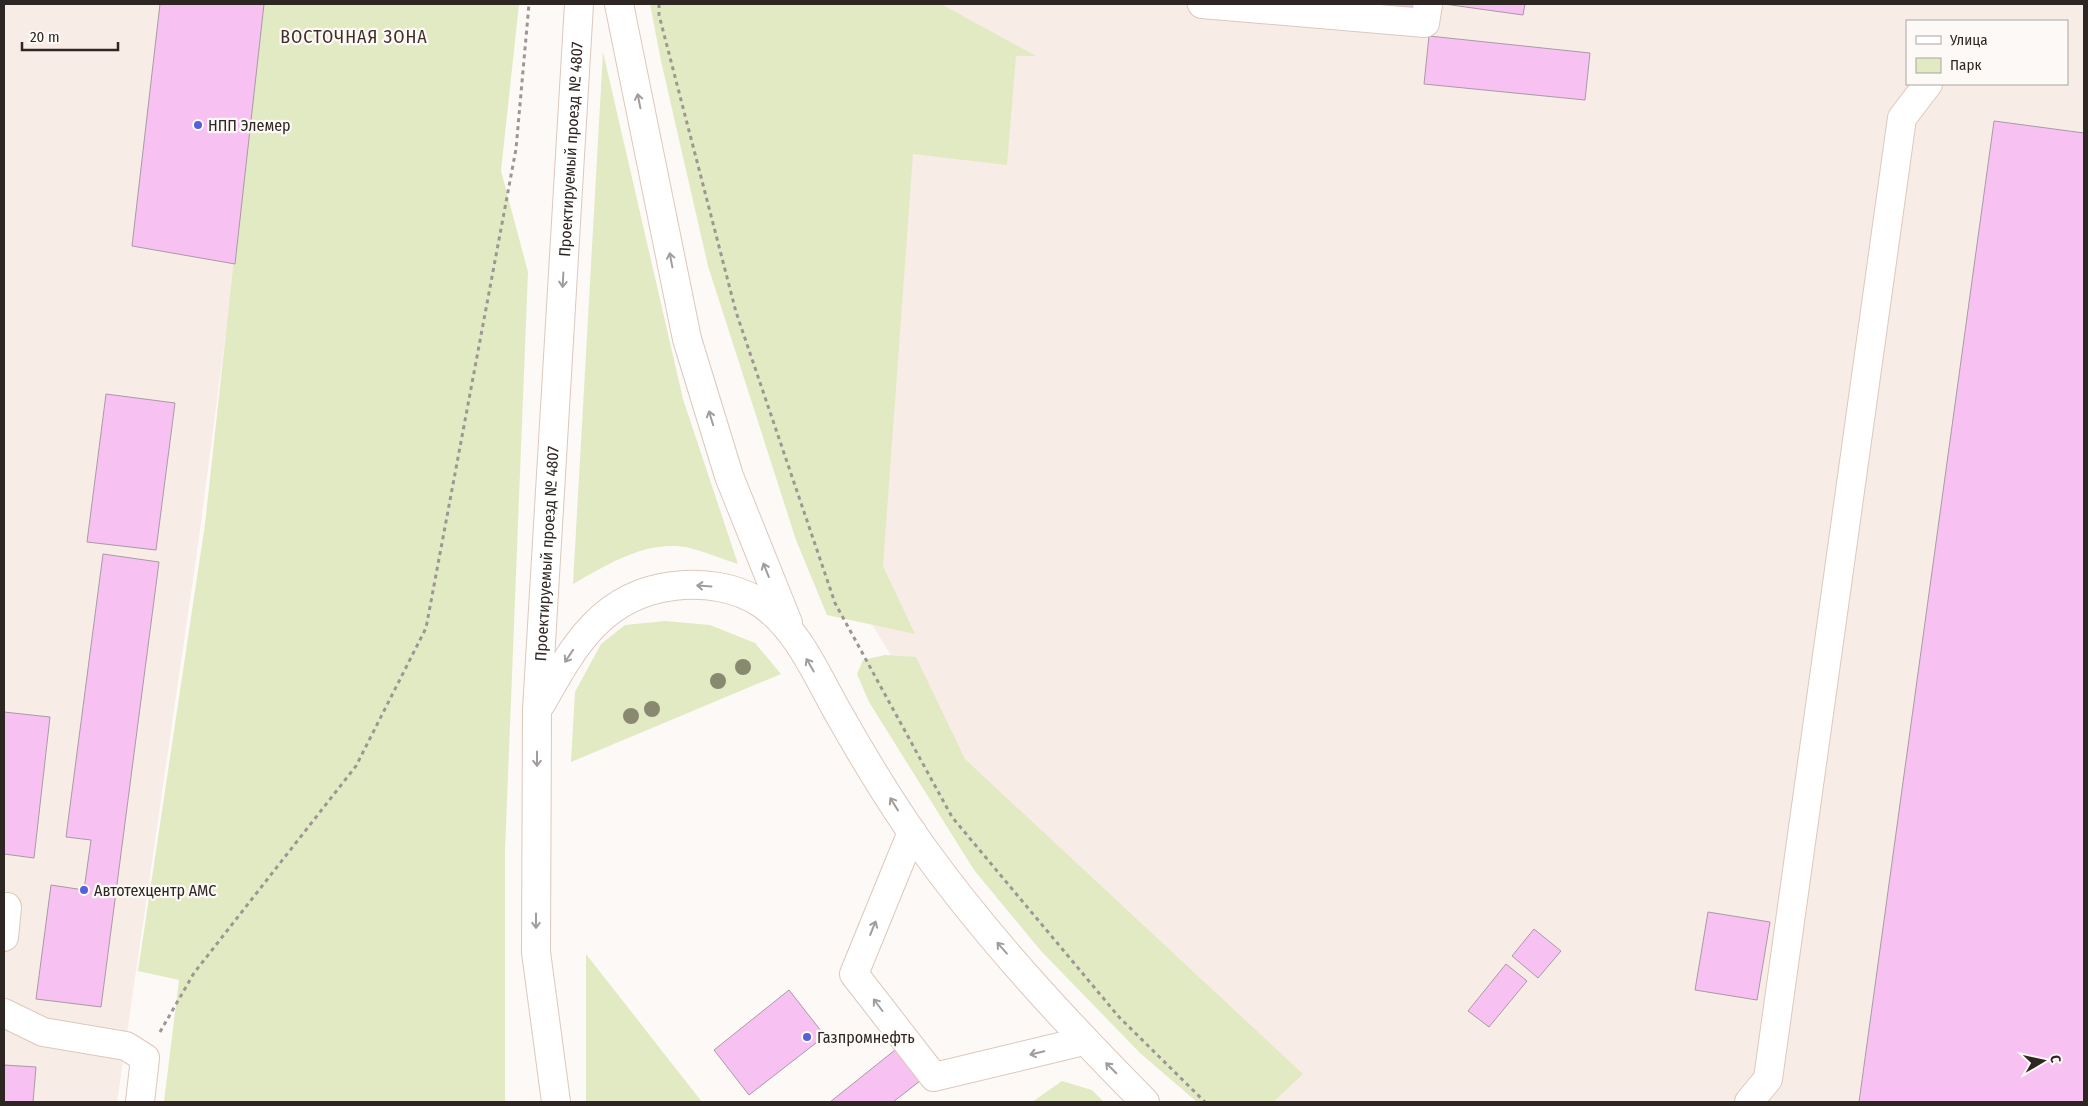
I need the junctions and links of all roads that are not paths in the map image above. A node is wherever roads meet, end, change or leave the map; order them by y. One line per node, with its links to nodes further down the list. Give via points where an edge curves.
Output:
1 (579, 4): 7 (main road, Проектируемый проезд № 4807, one-way to 7)
2 (619, 4): 6 (main road, one-way to 2, via 729,476 687,339)
3 (1202, 4): 4 (main road, via 1425,23)
4 (1428, 4)
5 (1927, 85): 16 (main road, via 1902,118 1768,1079)
6 (791, 632): 7 (main road, one-way to 7, via 763,605 720,587 684,584 640,592 600,618 580,640); 8 (main road, one-way to 6)
7 (537, 710): 14 (main road, Проектируемый проезд № 4807, one-way to 14, via 536,952)
8 (912, 832): 12 (main road, one-way to 8, via 964,904); 12 (main road, one-way to 8, via 934,1077 854,974)
9 (7, 907): 10 (main road)
10 (4, 937)
11 (4, 1013): 13 (main road, via 43,1032 126,1046 145,1058)
12 (1084, 1041): 15 (main road, one-way to 12)
13 (140, 1102)
14 (555, 1102)
15 (1145, 1102)
16 (1749, 1102)

